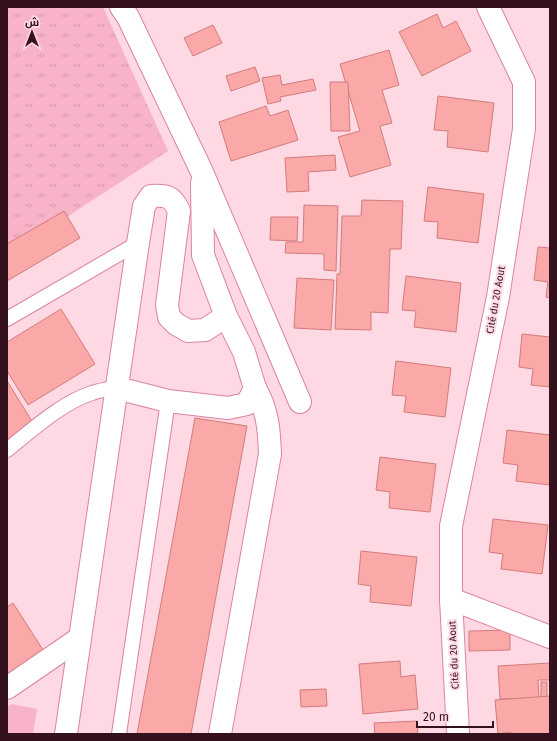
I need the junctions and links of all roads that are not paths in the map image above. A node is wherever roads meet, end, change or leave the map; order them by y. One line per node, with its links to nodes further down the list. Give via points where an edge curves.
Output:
1 (488, 7): 12 (street, Cité du 20 Aout, via 524,82 524,128 498,297 451,526)
2 (131, 10): 3 (street)
3 (202, 172): 5 (street, via 203,256); 10 (street)
4 (138, 243): 5 (street, via 144,206 151,196 164,195 175,201 179,211 167,305 169,317 188,331 205,330); 6 (lane); 7 (street)
5 (226, 316): 8 (street, via 244,352)
6 (7, 319)
7 (117, 388): 9 (street); 11 (lane, via 92,393 76,400 56,412); 14 (street)
8 (255, 388): 9 (street, via 247,404 228,408); 18 (street, via 269,424 270,454)
9 (168, 401): 17 (lane)
10 (300, 402)
11 (7, 450)
12 (451, 599): 13 (street); 19 (street, Cité du 20 Aout)
13 (550, 637)
14 (80, 638): 15 (street); 16 (street)
15 (7, 688)
16 (66, 734)
17 (119, 734)
18 (220, 734)
19 (458, 734)

